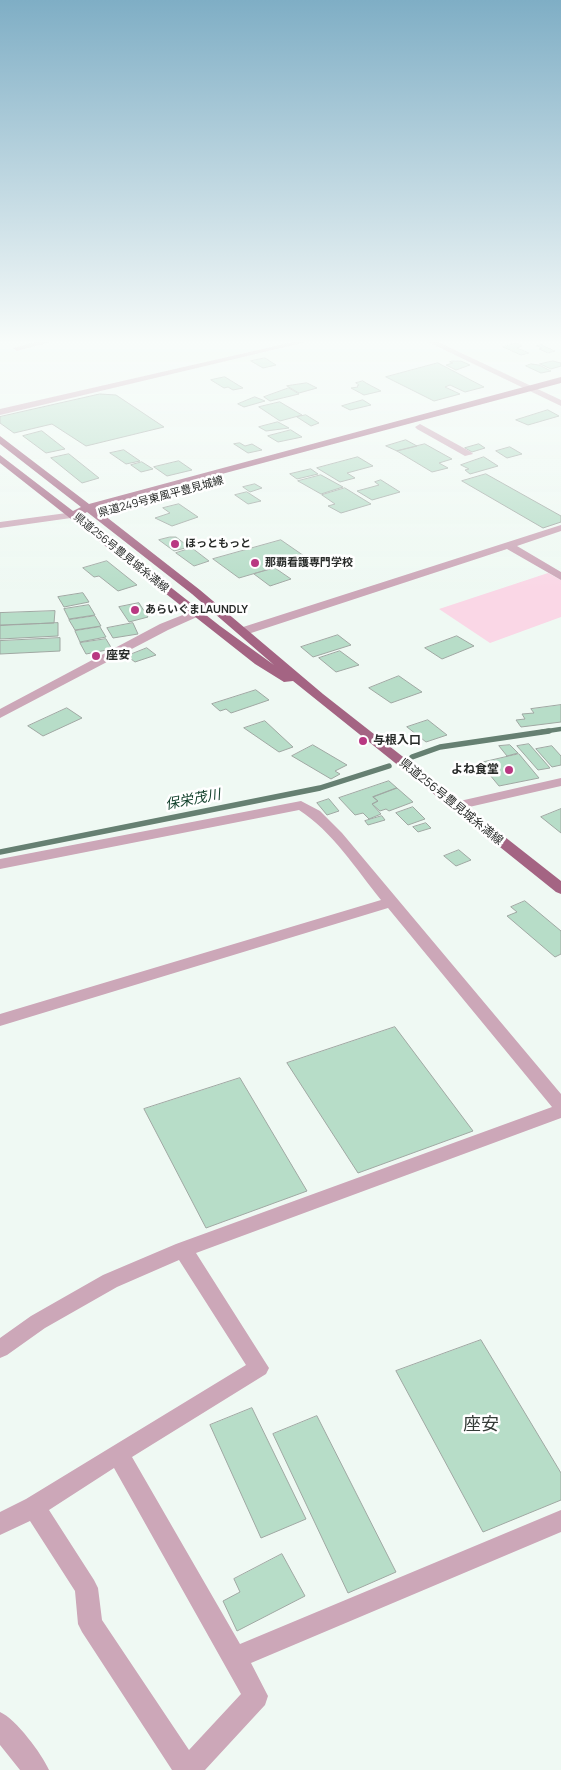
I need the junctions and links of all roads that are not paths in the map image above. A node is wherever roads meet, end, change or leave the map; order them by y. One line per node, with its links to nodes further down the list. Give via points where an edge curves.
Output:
1 (393, 425): 7 (main road, 県道249号東風平豊見城線)
2 (429, 425): 3 (main road, 県道249号東風平豊見城線)
3 (420, 427): 5 (street); 8 (main road, 県道249号東風平豊見城線)
4 (0, 439): 7 (main road, 県道256号豊見城糸満線)
5 (468, 454)
6 (0, 458): 9 (main road, 県道256号豊見城糸満線)
7 (88, 506): 8 (main road, 県道256号豊見城糸満線); 9 (main road, 県道249号東風平豊見城線)
8 (97, 514): 9 (main road, 県道249号東風平豊見城線); 14 (main road, 県道256号豊見城糸満線)
9 (74, 515): 10 (street); 15 (main road, 県道256号豊見城糸満線)
10 (0, 526)
11 (561, 528): 12 (street)
12 (508, 545): 13 (street); 16 (street)
13 (561, 576)
14 (213, 606): 15 (street); 16 (main road, 県道256号豊見城糸満線)
15 (196, 613): 17 (main road, 県道256号豊見城糸満線, via 259,661); 18 (street)
16 (244, 631): 17 (main road, 県道256号豊見城糸満線)
17 (319, 697): 20 (main road, 県道256号豊見城糸満線)
18 (0, 714)
19 (561, 782): 20 (street)
20 (456, 806): 22 (main road, 県道256号豊見城糸満線)
21 (0, 864): 23 (street, via 301,805 337,836)
22 (561, 888)
23 (390, 902): 24 (street); 25 (street)
24 (0, 1020)
25 (561, 1106)
26 (561, 1111): 27 (street)
27 (183, 1250): 28 (street, via 110,1282 38,1322); 29 (street, via 259,1368)
28 (0, 1349)
29 (118, 1454): 30 (street); 33 (street)
30 (34, 1507): 32 (street); 36 (street, via 86,1588 90,1624)
31 (561, 1521): 33 (street)
32 (0, 1524)
33 (235, 1658): 36 (street, via 256,1696)
34 (0, 1725): 35 (street)
35 (36, 1770)
36 (187, 1770)

